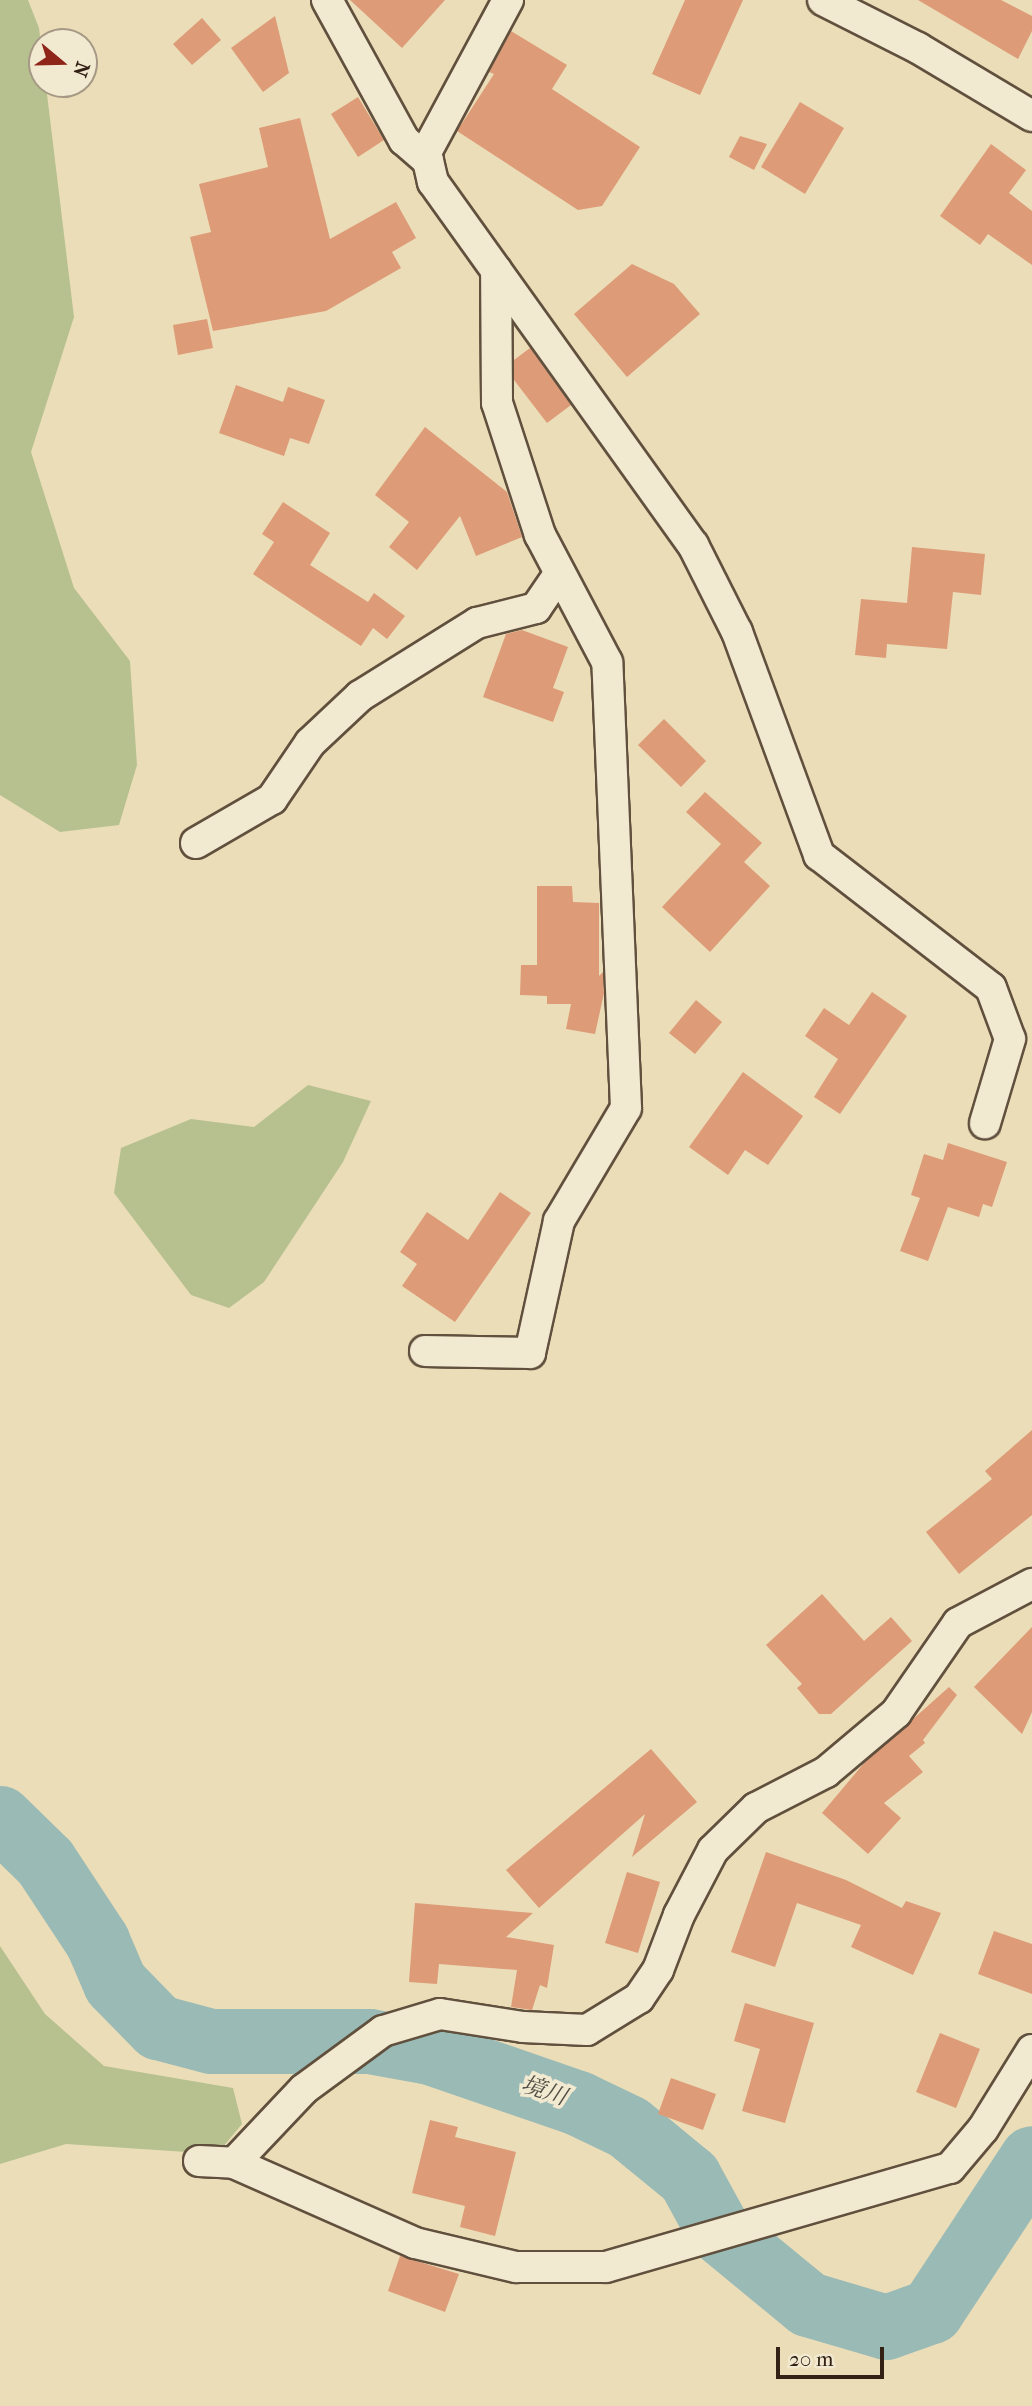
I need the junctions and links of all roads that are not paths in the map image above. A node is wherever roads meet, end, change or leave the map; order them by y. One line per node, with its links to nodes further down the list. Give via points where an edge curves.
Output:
1 (327, 0): 5 (street, via 404,140)
2 (508, 0): 5 (street, via 436,130 426,152)
3 (823, 0): 4 (street, via 918,48)
4 (1032, 116)
5 (428, 161): 6 (street, via 433,182)
6 (496, 270): 7 (street, via 497,402 540,535); 9 (street, via 693,545 737,632 820,855 991,988 1010,1039)
7 (560, 573): 8 (street, via 536,608 477,623 360,696 310,743 272,799); 10 (street, via 607,662 626,1108 559,1222 530,1353)
8 (196, 843)
9 (985, 1123)
10 (425, 1351)
11 (1032, 1584): 14 (street, via 958,1623 896,1713 826,1772 756,1808 713,1850 679,1915 658,1970 639,1997 587,2030 523,2027 440,2014 383,2031 304,2089)
12 (1032, 2050): 14 (street, via 983,2129 950,2168 606,2267 516,2267 415,2243)
13 (199, 2161): 14 (street)
14 (234, 2163)

